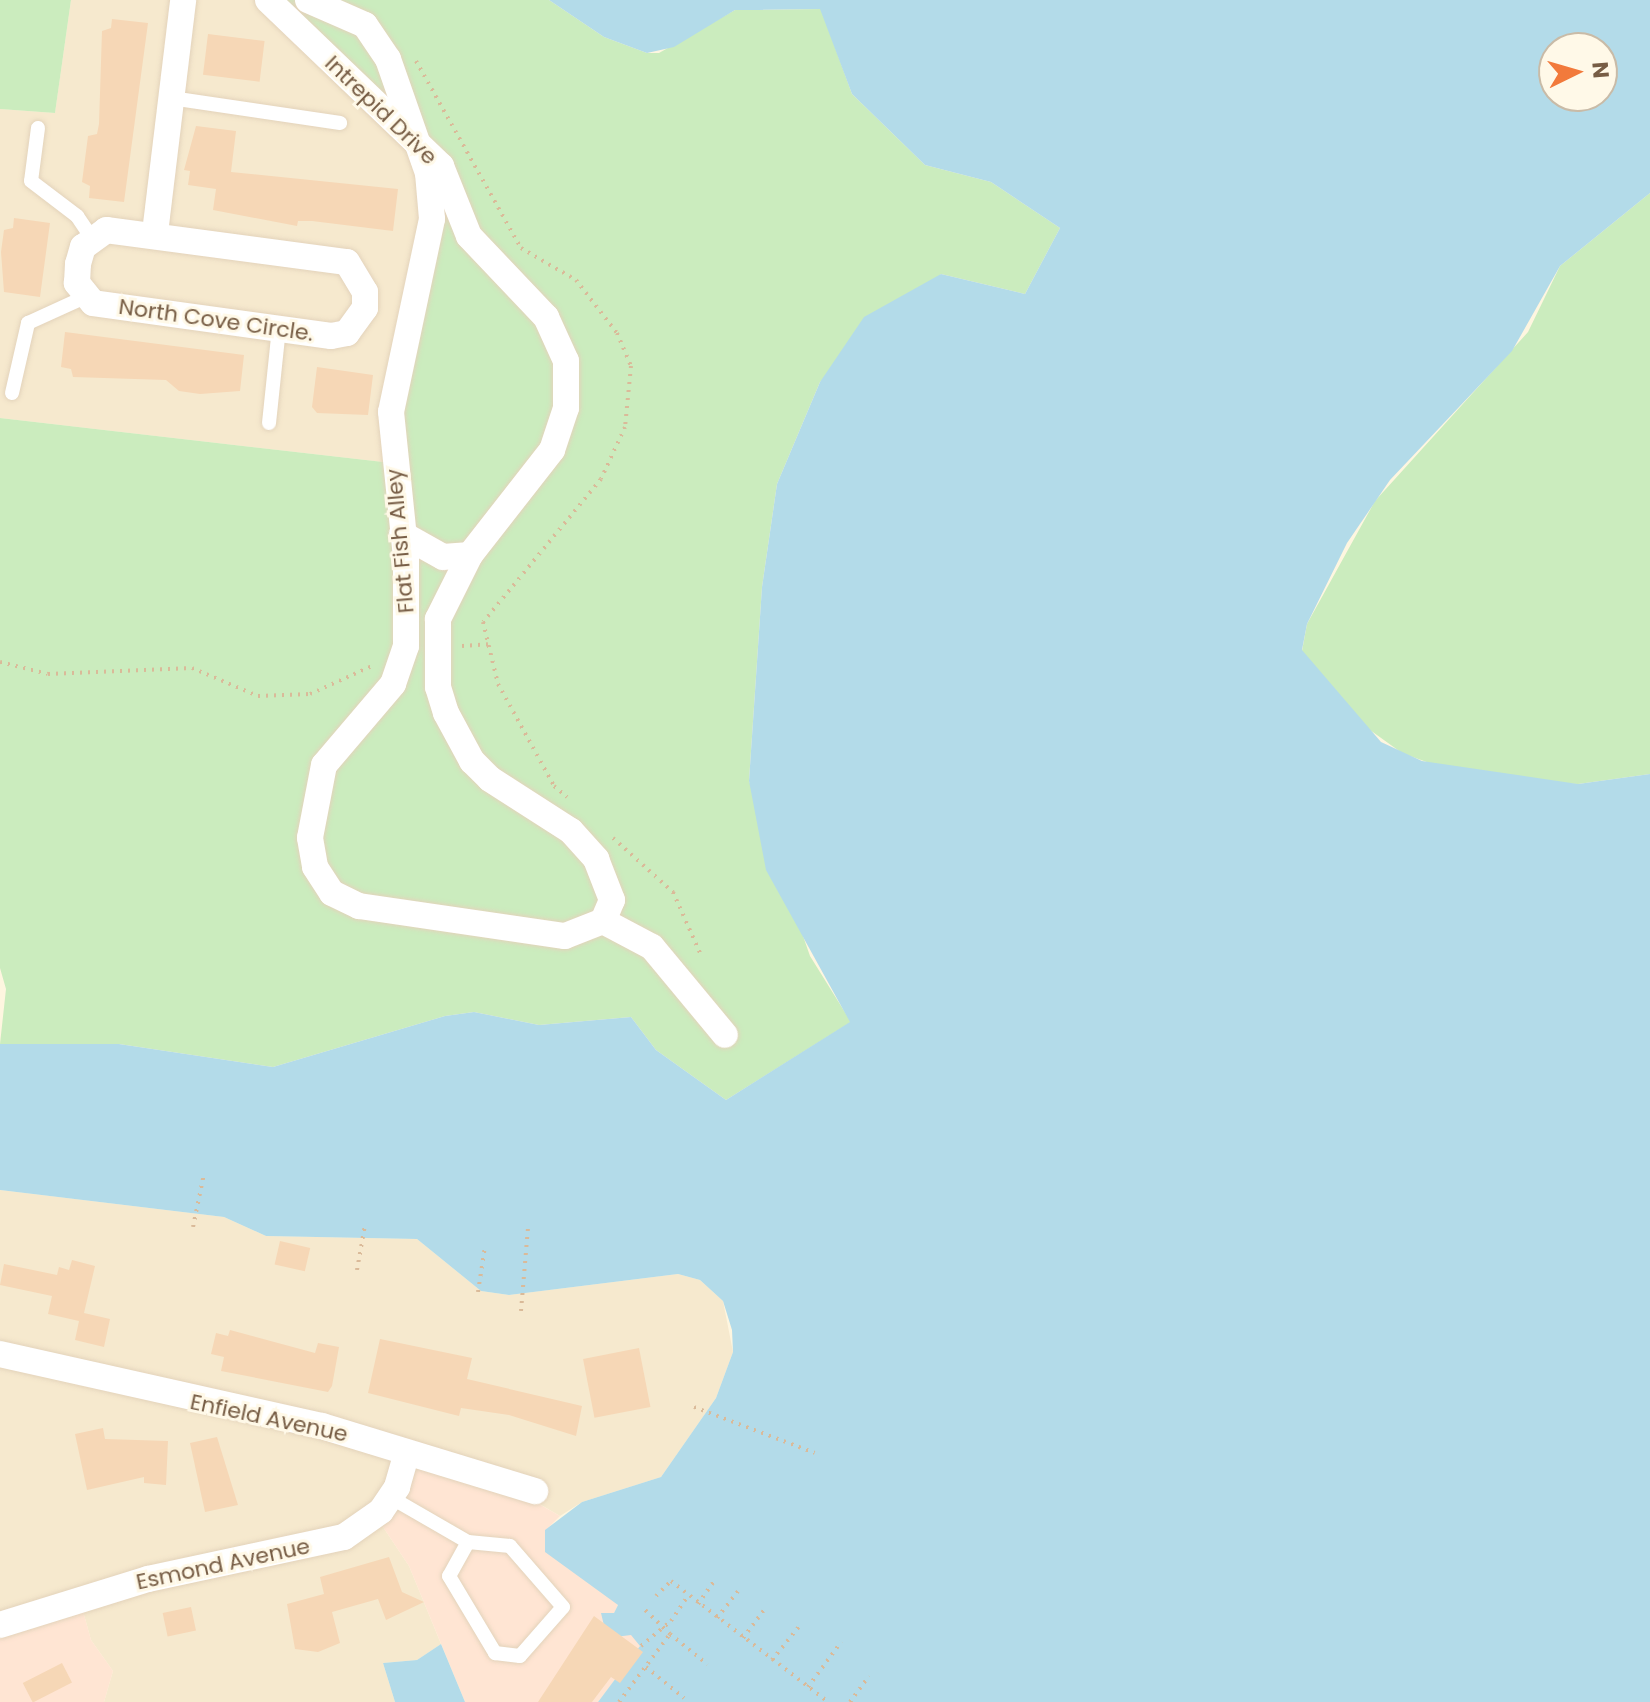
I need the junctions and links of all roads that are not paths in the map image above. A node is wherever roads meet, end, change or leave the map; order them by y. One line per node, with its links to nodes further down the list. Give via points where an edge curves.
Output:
1 (183, 0): 4 (street)
2 (268, 0): 7 (street, Intrepid Drive)
3 (308, 0): 7 (street, Flat Fish Alley, via 365,25 388,59)
4 (171, 98): 5 (lane); 8 (street)
5 (340, 123)
6 (38, 128): 9 (lane, via 31,181 77,216)
7 (414, 136): 14 (street, Flat Fish Alley, via 428,173 432,219 391,412); 15 (street, Intrepid Drive, via 441,166 469,236 546,317 566,361 566,408 552,450)
8 (155, 233): 9 (street, North Cove Circle., via 106,230); 11 (street, North Cove Circle., via 347,262 358,275 365,308 347,333)
9 (91, 237): 10 (street, via 78,264 77,283)
10 (85, 297): 11 (street, North Cove Circle.); 12 (lane, via 28,323)
11 (279, 328): 13 (lane)
12 (12, 393)
13 (269, 423)
14 (402, 534): 15 (street, via 443,557); 16 (street, Flat Fish Alley, via 408,603 403,658 393,684 324,765 310,838 322,880 359,906 497,931 565,936)
15 (470, 555): 16 (street, Intrepid Drive, via 444,600 436,651 438,687 458,739 510,796 585,844 606,876 612,900)
16 (603, 921): 17 (street, via 652,947)
17 (725, 1035)
18 (0, 1354): 19 (street, Enfield Avenue, via 322,1426)
19 (406, 1455): 20 (street, Enfield Avenue); 21 (street, Esmond Avenue)
20 (535, 1491)
21 (390, 1497): 22 (lane); 23 (street, Esmond Avenue, via 370,1522 344,1537 135,1583)
22 (468, 1542): 22 (lane, via 449,1576 495,1653 520,1656 563,1607 510,1546)
23 (0, 1625)

